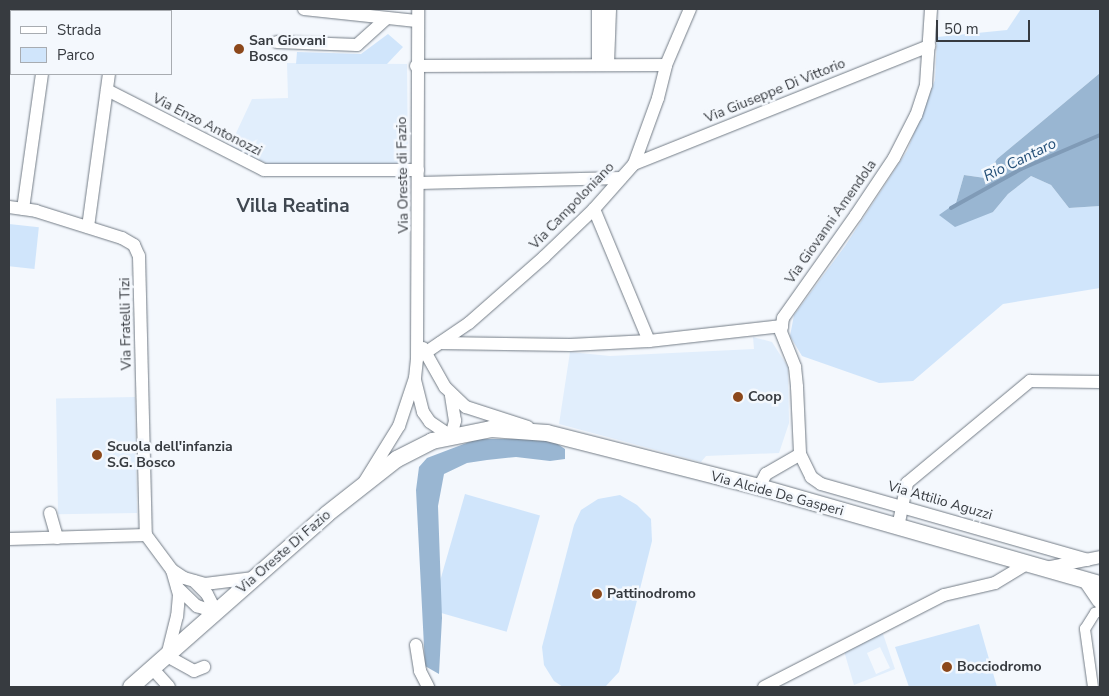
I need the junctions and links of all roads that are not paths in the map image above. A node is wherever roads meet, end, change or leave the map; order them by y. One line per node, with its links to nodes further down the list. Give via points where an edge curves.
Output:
1 (306, 9): 7 (street)
2 (598, 9): 10 (street)
3 (610, 9): 10 (street)
4 (931, 9): 9 (street, Via Giovanni Amendola)
5 (686, 11): 11 (street, Via Campoloniano)
6 (417, 15): 7 (street); 12 (street, Via Oreste di Fazio)
7 (386, 19): 8 (street, via 357,45)
8 (277, 42)
9 (928, 46): 16 (street, Via Giuseppe Di Vittorio); 23 (street, Via Giovanni Amendola, via 926,85 912,124 856,215 783,318)
10 (603, 64): 11 (street); 12 (street)
11 (666, 65): 16 (street, Via Campoloniano)
12 (416, 66): 17 (street, Via Oreste di Fazio)
13 (42, 75): 21 (street)
14 (108, 75): 15 (street)
15 (106, 90): 17 (street, Via Enzo Antonozzi, via 264,170); 22 (street)
16 (634, 164): 18 (street, Via Campoloniano)
17 (418, 176): 18 (street, Via Enzo Antonozzi); 24 (street, Via Oreste di Fazio)
18 (621, 178): 20 (street, Via Campoloniano)
19 (9, 207): 21 (street, Via Fratelli Tizi)
20 (594, 208): 25 (street); 26 (street, Via Campoloniano, via 469,323)
21 (24, 209): 22 (street, Via Fratelli Tizi)
22 (88, 227): 39 (street, Via Fratelli Tizi, via 134,244 139,256)
23 (782, 326): 25 (street); 33 (street, via 781,332 795,367)
24 (419, 341): 27 (street); 28 (street, Via Oreste di Fazio)
25 (649, 341): 26 (street, via 570,345)
26 (440, 343): 27 (street, Via Campoloniano)
27 (425, 353): 30 (street)
28 (415, 378): 32 (street, via 423,412 430,422); 34 (street, via 400,426)
29 (1100, 382): 36 (street, via 1030,381 907,483)
30 (451, 395): 31 (street, via 478,412); 32 (street, via 455,415)
31 (547, 433): 32 (street, Via Alcide De Gasperi, via 491,429); 35 (street, Via Alcide De Gasperi)
32 (451, 436): 34 (street, Via Oreste Di Fazio, via 432,441 397,459)
33 (800, 454): 35 (street, via 766,474); 36 (street, Via Attilio Aguzzi, via 810,477 821,484)
34 (363, 484): 47 (street, Via Oreste Di Fazio)
35 (758, 487): 38 (street, Via Alcide De Gasperi)
36 (901, 505): 38 (street); 43 (street, Via Attilio Aguzzi)
37 (50, 513): 40 (street)
38 (898, 527): 44 (street, Via Alcide De Gasperi)
39 (146, 535): 40 (street); 46 (street)
40 (57, 538): 41 (street)
41 (9, 539)
42 (1100, 557): 43 (street)
43 (1087, 560): 45 (street)
44 (1026, 564): 45 (street, Via Alcide De Gasperi); 61 (street, via 996,583 944,595)
45 (1044, 568): 49 (street, Via Alcide De Gasperi)
46 (172, 570): 48 (street); 50 (street)
47 (254, 578): 48 (street, via 221,583); 53 (street, Via Oreste Di Fazio)
48 (194, 581): 53 (street, via 207,594)
49 (1094, 583): 51 (street)
50 (177, 587): 53 (street, via 198,606); 55 (street, via 177,616)
51 (1100, 600)
52 (1100, 611): 62 (street, via 1095,613 1085,629)
53 (216, 612): 55 (street, Via Oreste Di Fazio)
54 (416, 645): 60 (street, via 420,671)
55 (166, 656): 56 (street, via 194,671); 57 (street, Via Oreste Di Fazio)
56 (204, 667)
57 (152, 668): 58 (street, Via Oreste Di Fazio); 59 (street)
58 (131, 687)
59 (169, 687)
60 (428, 687)
61 (764, 687)
62 (1093, 687)

